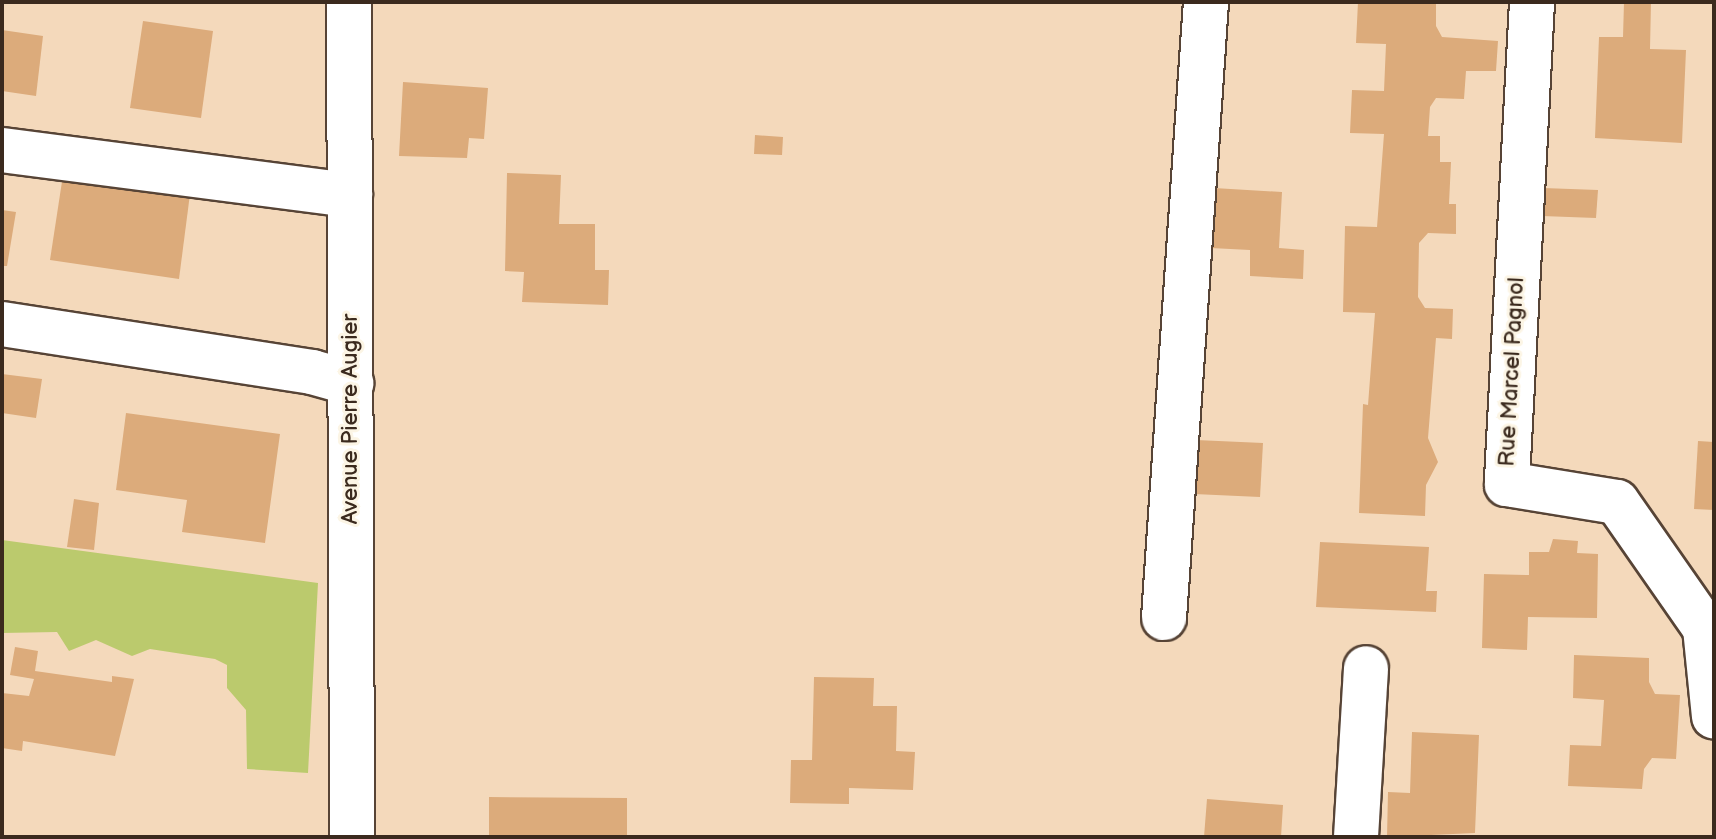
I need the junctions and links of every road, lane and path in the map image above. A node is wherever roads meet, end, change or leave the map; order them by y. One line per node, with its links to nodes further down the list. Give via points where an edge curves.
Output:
1 (1206, 2): 8 (street)
2 (1532, 2): 10 (street, Rue Marcel Pagnol, via 1507,484 1617,502 1705,628)
3 (339, 4): 5 (street, Avenue Pierre Augier)
4 (2, 150): 5 (street)
5 (350, 195): 7 (street, Avenue Pierre Augier)
6 (2, 324): 7 (street, via 312,372)
7 (351, 383): 11 (street, Avenue Pierre Augier)
8 (1164, 618)
9 (1366, 668): 12 (street)
10 (1714, 717)
11 (352, 837)
12 (1356, 837)

